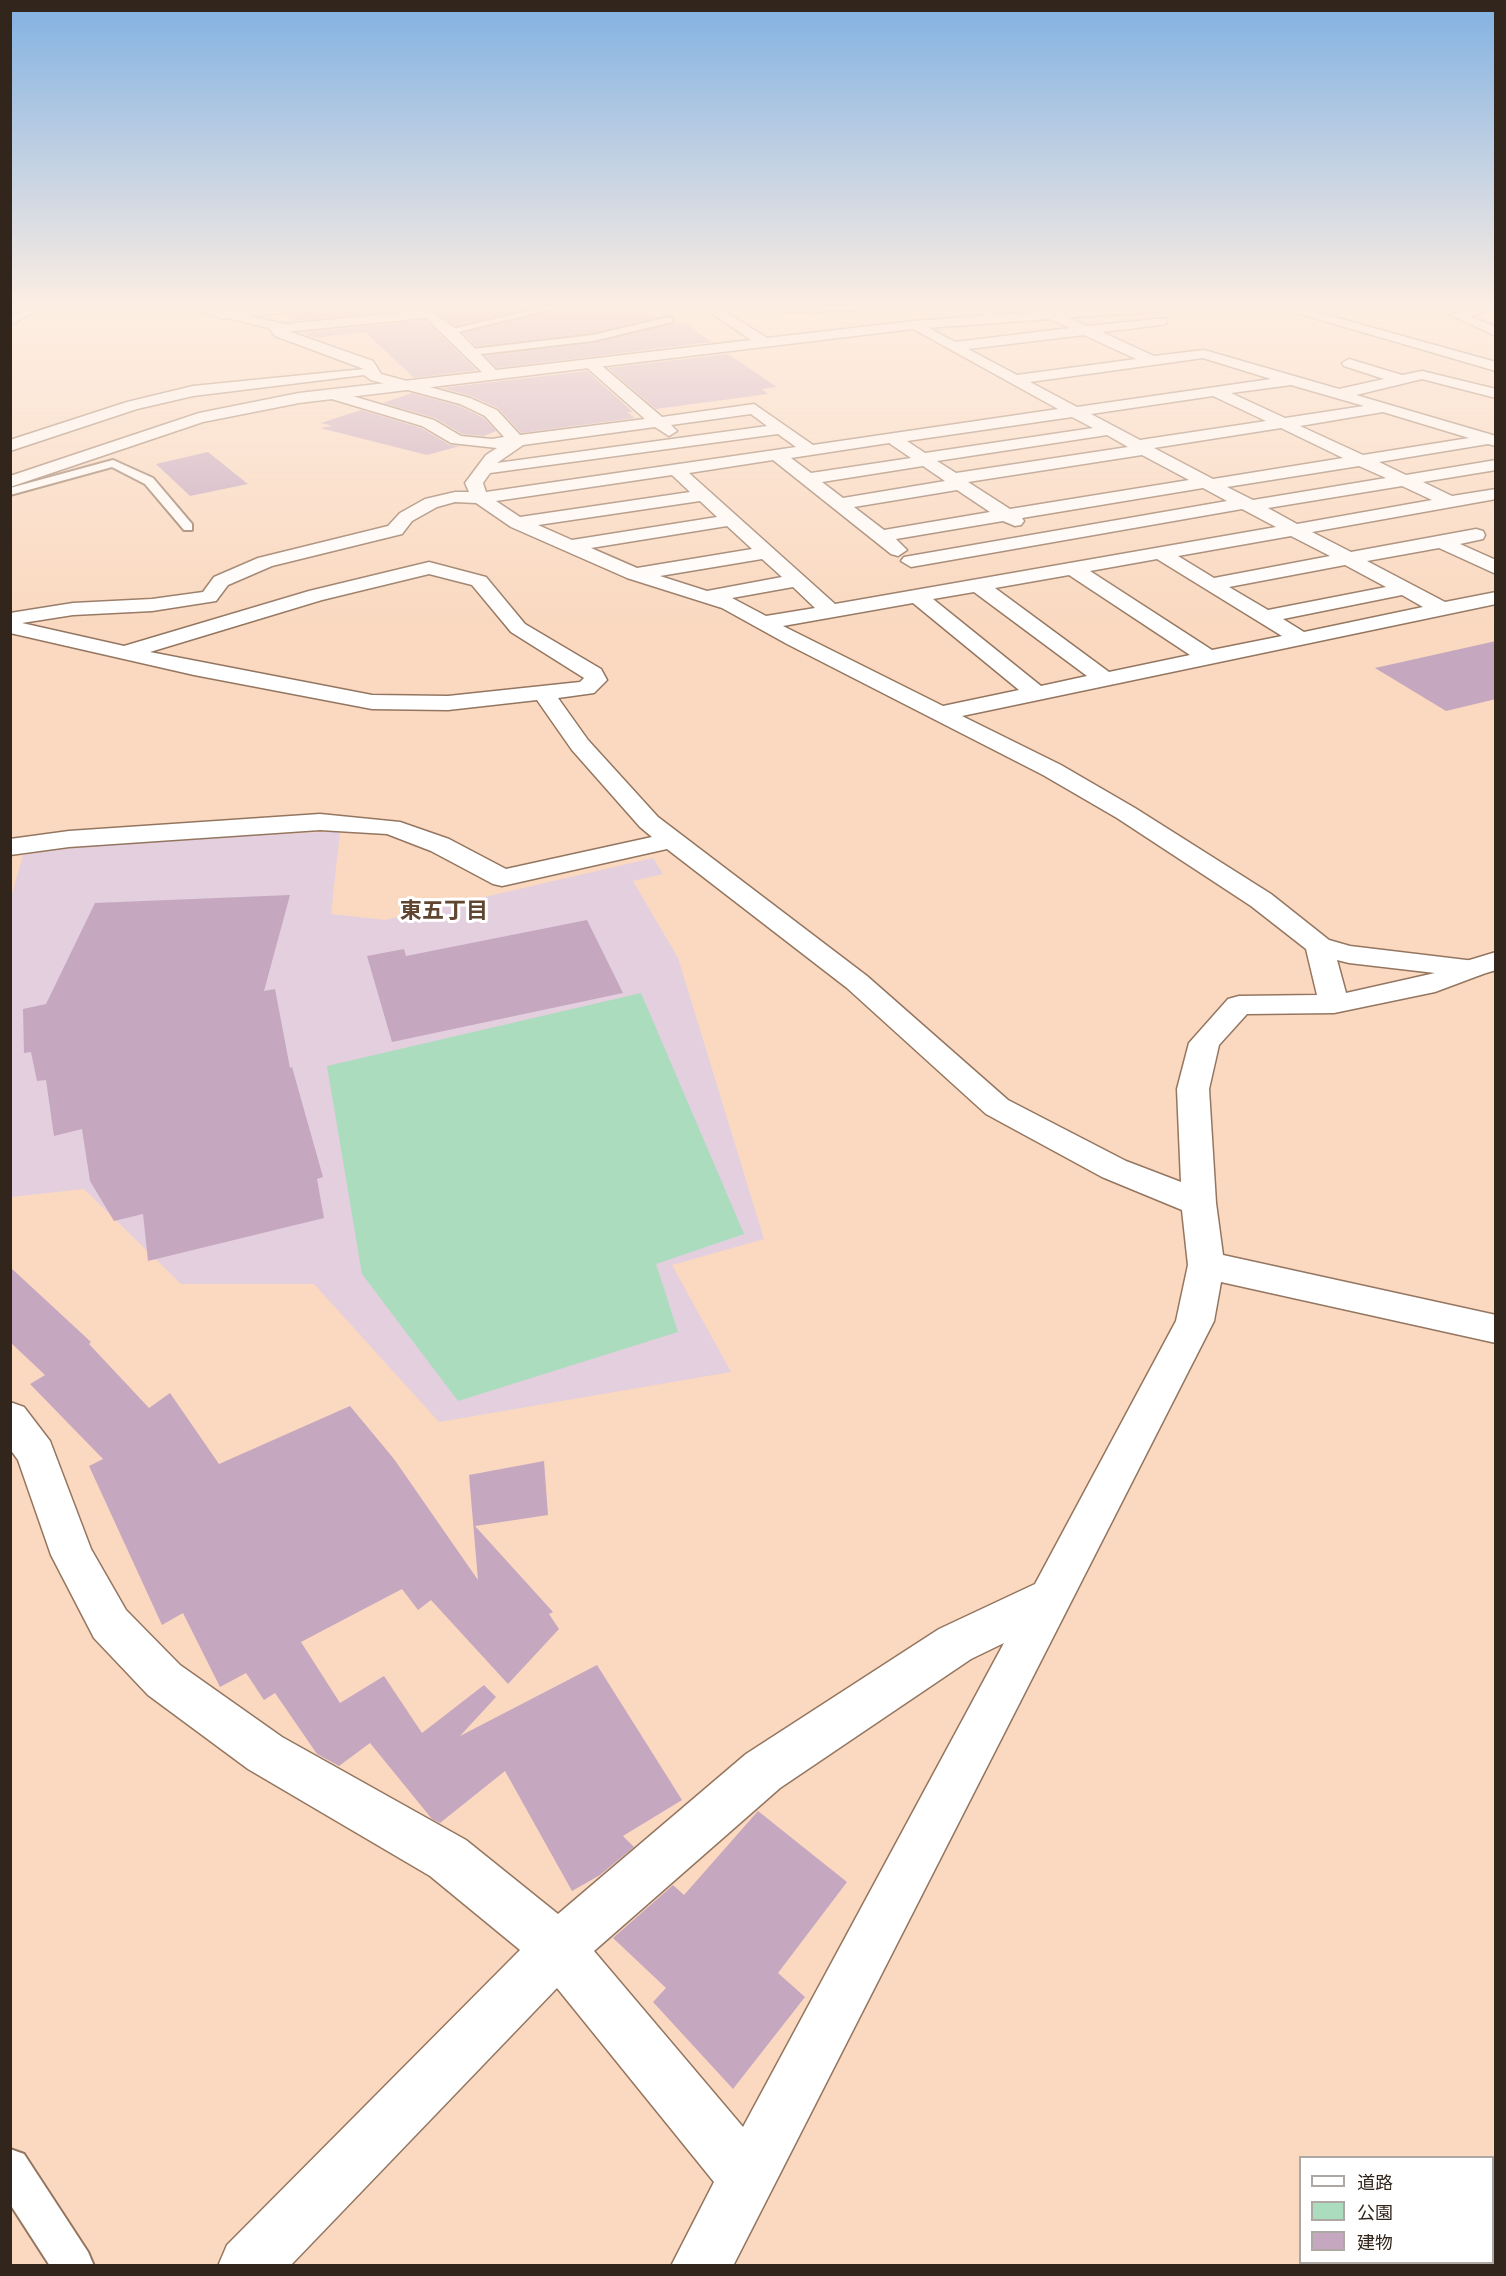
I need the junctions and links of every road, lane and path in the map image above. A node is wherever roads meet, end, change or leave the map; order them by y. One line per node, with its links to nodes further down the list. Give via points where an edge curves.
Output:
1 (108, 413): 22 (street)
2 (221, 413): 35 (street)
3 (395, 413): 20 (street, via 428,423 457,441)
4 (490, 413): 20 (street)
5 (650, 413): 13 (street)
6 (724, 413): 13 (street)
7 (760, 413): 17 (street)
8 (1062, 413): 18 (street)
9 (1081, 413): 16 (street)
10 (1261, 413): 15 (street)
11 (1353, 413): 15 (street)
12 (1404, 413): 19 (street)
13 (660, 422): 20 (street); 21 (street)
14 (1128, 424): 16 (street)
15 (1284, 424): 23 (street); 27 (street)
16 (1108, 428): 23 (street); 26 (street)
17 (781, 429): 21 (street); 24 (street)
18 (892, 438): 24 (street); 26 (street)
19 (1494, 440): 27 (street)
20 (517, 442): 30 (street)
21 (682, 443): 28 (street); 30 (street)
22 (10, 446)
23 (1143, 447): 33 (street); 36 (street)
24 (810, 450): 25 (street)
25 (777, 455): 28 (street); 32 (street)
26 (924, 460): 32 (street); 33 (street)
27 (1362, 461): 34 (street); 36 (street)
28 (706, 465): 31 (street)
29 (1496, 465): 34 (street)
30 (483, 470): 40 (street, via 474,483)
31 (676, 470): 39 (street); 40 (street)
32 (807, 479): 42 (street)
33 (956, 481): 42 (street); 45 (street)
34 (1404, 481): 41 (street); 43 (street)
35 (10, 482)
36 (1209, 483): 43 (street); 45 (street)
37 (10, 492): 48 (lane, via 113,463 149,482)
38 (1496, 494): 41 (street)
39 (705, 495): 46 (street); 47 (street)
40 (480, 498): 47 (street); 74 (street, via 455,497 431,502 406,517 394,530 265,562 221,581 209,597 73,609)
41 (1450, 502): 44 (street)
42 (839, 504): 51 (street)
43 (1248, 504): 49 (street); 52 (street)
44 (1420, 507): 49 (street); 50 (street)
45 (1005, 515): 51 (street); 52 (street)
46 (732, 520): 55 (street); 56 (street)
47 (516, 523): 55 (street)
48 (188, 527)
49 (1295, 530): 57 (street); 58 (street)
50 (1476, 535): 53 (street, via 1488,540); 54 (street)
51 (880, 536): 59 (street)
52 (1039, 538): 59 (street); 60 (street)
53 (1496, 538)
54 (1440, 541): 58 (street); 61 (street)
55 (571, 546): 62 (street)
56 (767, 552): 62 (street); 63 (street)
57 (1160, 553): 60 (street); 64 (street)
58 (1348, 558): 64 (street); 66 (street)
59 (911, 561): 67 (street)
60 (1077, 568): 65 (street); 79 (street)
61 (1496, 568)
62 (634, 574): 69 (street)
63 (798, 580): 69 (street); 72 (street)
64 (1211, 584): 73 (street)
65 (978, 585): 67 (street); 80 (street)
66 (1404, 589): 71 (street); 73 (street)
67 (948, 590): 68 (street)
68 (917, 596): 72 (street); 81 (street)
69 (706, 597): 75 (street, via 729,604)
70 (1496, 598): 71 (street)
71 (1442, 609): 77 (street)
72 (831, 611): 75 (street)
73 (1265, 617): 77 (street)
74 (10, 619)
75 (763, 623): 83 (street)
76 (10, 627): 78 (street)
77 (1301, 639): 79 (street)
78 (126, 652): 82 (street, via 372,702 448,703); 82 (street, via 316,595 429,568 479,581 518,628 593,674 596,680 586,688)
79 (1209, 658): 80 (street)
80 (1106, 680): 81 (street)
81 (1037, 693): 83 (street)
82 (544, 694): 84 (street, via 580,745 649,822)
83 (942, 713): 86 (street, via 1135,819 1261,900)
84 (672, 840): 85 (street, via 502,878 440,846 391,827 355,824 320,822 69,838); 89 (street, via 857,982 997,1107 1114,1169)
85 (10, 847)
86 (1319, 946): 87 (street, via 1349,954); 88 (street)
87 (1484, 964): 88 (street, via 1435,983)
88 (1334, 1004): 89 (street, via 1239,1005 1204,1043 1193,1089)
89 (1199, 1203): 90 (street)
90 (1206, 1265): 91 (street); 93 (street, via 1195,1321)
91 (1496, 1329)
92 (10, 1418): 94 (street, via 36,1453 72,1555 110,1624 164,1680 266,1753 448,1858)
93 (1048, 1599): 94 (street, via 956,1644 763,1771); 96 (street)
94 (558, 1948): 96 (street); 98 (street)
95 (10, 2168): 97 (lane)
96 (746, 2176): 99 (street)
97 (74, 2265)
98 (248, 2265)
99 (701, 2265)

